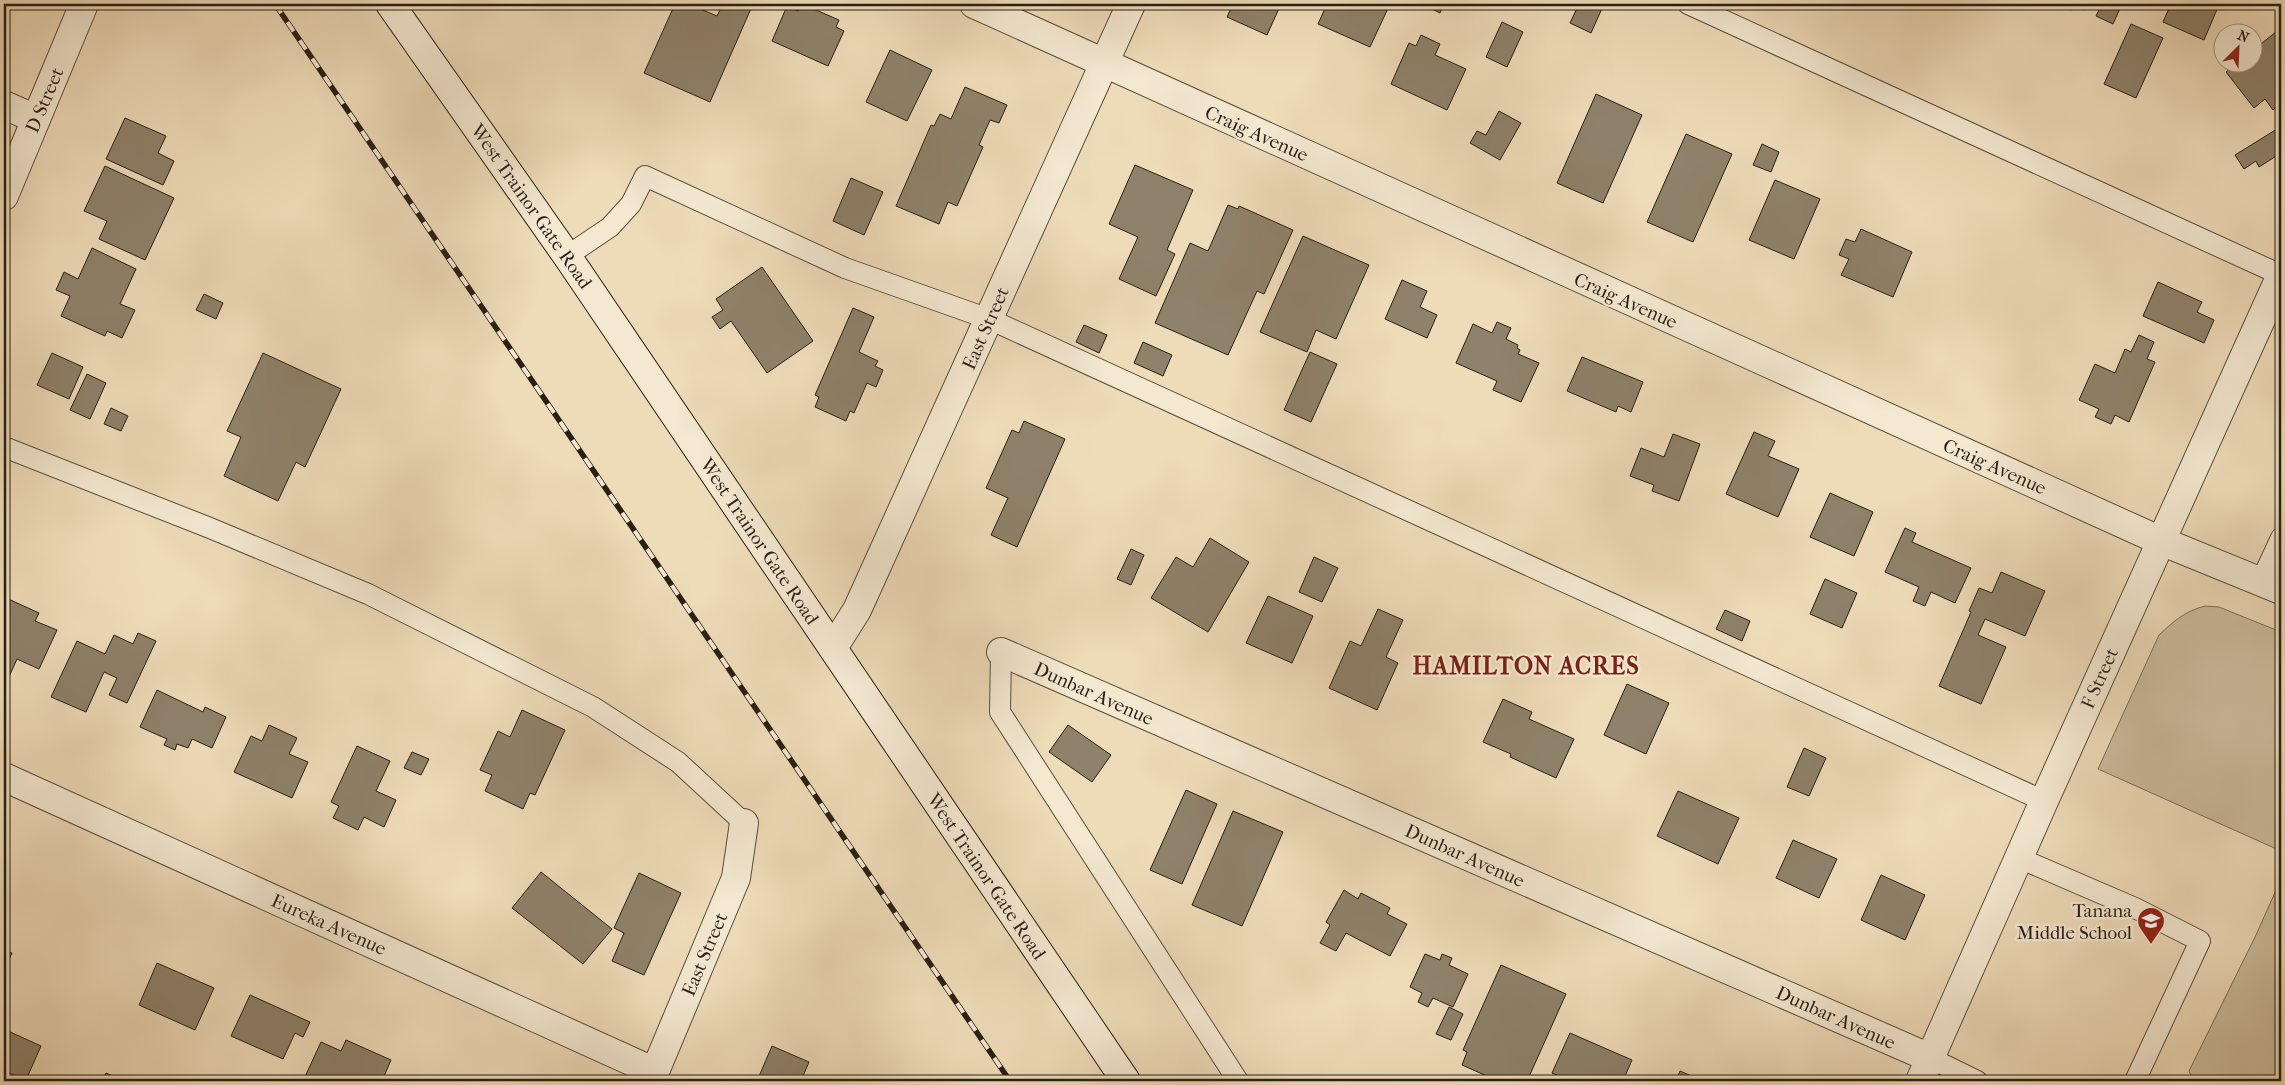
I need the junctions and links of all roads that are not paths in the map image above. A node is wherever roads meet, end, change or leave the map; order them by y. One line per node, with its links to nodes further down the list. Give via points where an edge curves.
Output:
1 (84, 4): 8 (street, D Street)
2 (390, 4): 10 (street, West Trainor Gate Road)
3 (974, 4): 6 (street, Craig Avenue)
4 (1132, 4): 6 (street, East Street)
5 (1688, 4): 11 (lane)
6 (1104, 64): 12 (street, East Street); 15 (street, Craig Avenue)
7 (4, 105): 8 (street)
8 (36, 120): 9 (street, D Street)
9 (4, 196)
10 (567, 256): 12 (lane, via 610,227 631,204 645,176 845,268); 17 (street, West Trainor Gate Road)
11 (2281, 275): 15 (street, F Street)
12 (989, 319): 17 (street, East Street, via 857,610); 20 (lane)
13 (4, 447): 21 (lane, via 368,594 593,707 678,762)
14 (2281, 538): 16 (lane)
15 (2161, 541): 16 (street, Craig Avenue); 20 (street, F Street)
16 (2271, 586)
17 (833, 648): 25 (street, West Trainor Gate Road)
18 (1000, 652): 23 (street, Dunbar Avenue); 26 (lane, via 1000,712)
19 (4, 777): 24 (street, Eureka Avenue)
20 (2044, 801): 22 (street, F Street)
21 (744, 822): 24 (street, East Street, via 736,878)
22 (2018, 858): 23 (street, F Street); 28 (lane, via 2135,908 2200,941)
23 (1925, 1070): 27 (lane)
24 (653, 1076)
25 (1126, 1081)
26 (1238, 1081)
27 (1977, 1081)
28 (2135, 1081)

